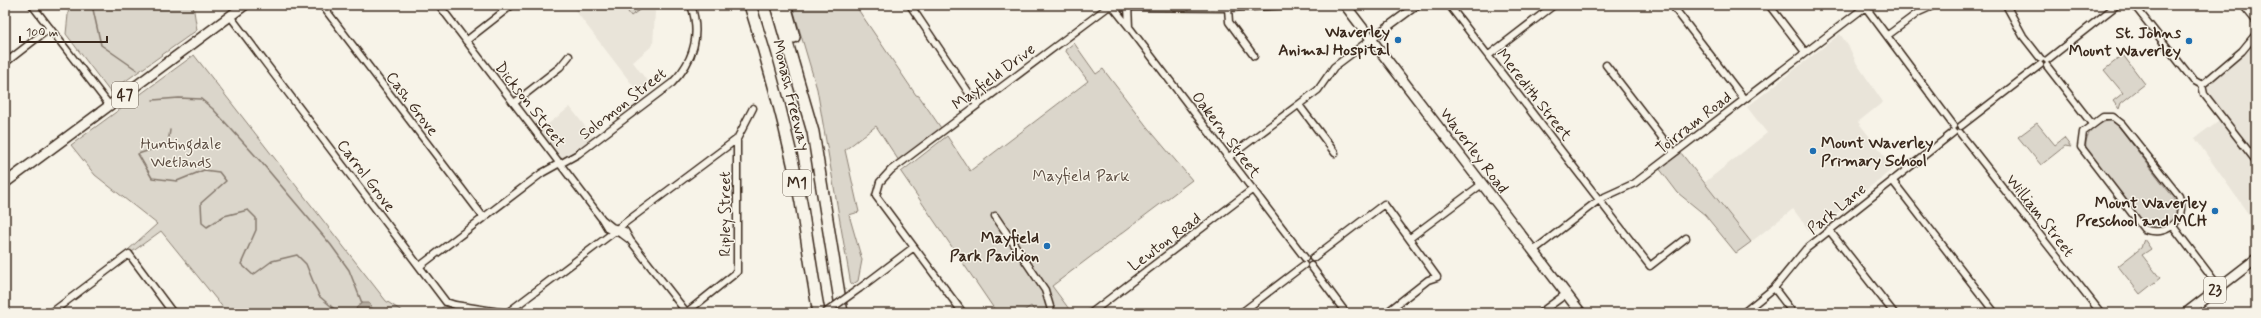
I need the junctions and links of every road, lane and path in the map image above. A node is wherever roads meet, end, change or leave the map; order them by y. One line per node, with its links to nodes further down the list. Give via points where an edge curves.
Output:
1 (32, 5): 31 (street)
2 (322, 5): 66 (street, Cash Grove)
3 (439, 5): 35 (street, Dickson Street)
4 (512, 5): 35 (street)
5 (691, 5): 59 (street, Solomon Street, via 695,39 683,71 672,83 578,154)
6 (743, 5): 37 (highway)
7 (750, 5): 37 (highway, Monash Freeway / M1)
8 (776, 5): 53 (highway, Monash Freeway / M1)
9 (785, 5): 53 (highway, via 798,52)
10 (910, 5): 48 (street)
11 (1290, 5): 27 (street, Mayfield Drive)
12 (1345, 5): 34 (main road, Waverley Road)
13 (1417, 5): 34 (street)
14 (1449, 5): 38 (street, Meredith Street)
15 (1554, 5): 38 (street)
16 (1672, 5): 45 (street)
17 (1769, 5): 36 (street)
18 (1935, 5): 33 (street, via 1919,12)
19 (2006, 5): 41 (street, via 2023,36)
20 (2118, 5): 41 (street)
21 (2243, 5): 29 (street)
22 (243, 6): 28 (main road, 47)
23 (1113, 6): 24 (street, Mayfield Drive); 30 (street, Oakern Street); 48 (street, Mayfield Drive, via 1101,11)
24 (1128, 6): 27 (street, Mayfield Drive); 30 (street)
25 (1865, 6): 33 (street, William Street); 36 (street, Toirram Road)
26 (2135, 6): 44 (street, via 2194,80)
27 (1228, 8): 40 (street, via 1229,22)
28 (230, 16): 49 (main road, 47); 78 (street, Carrol Grove)
29 (2255, 19)
30 (1129, 27): 57 (street, Oakern Street)
31 (50, 28): 42 (street); 49 (street)
32 (2256, 34): 44 (street, via 2242,50)
33 (1888, 35): 52 (street, William Street)
34 (1371, 39): 47 (street, via 1334,67 1318,90); 62 (main road, Waverley Road)
35 (466, 41): 46 (street, Dickson Street)
36 (1805, 52): 45 (street, Toirram Road)
37 (766, 54): 90 (highway, Monash Freeway / M1, via 801,203)
38 (1489, 55): 64 (street, Meredith Street)
39 (569, 56): 46 (street, via 560,67)
40 (1254, 56)
41 (2044, 62): 51 (street); 52 (street, via 1961,126 1958,124)
42 (5, 64)
43 (1606, 65): 56 (street)
44 (2203, 84): 58 (street, via 2204,94)
45 (1744, 99): 56 (street, Toirram Road)
46 (514, 103): 59 (street, Dickson Street)
47 (1299, 104): 55 (street); 57 (street)
48 (977, 105): 72 (street, Mayfield Drive, via 880,182 876,196)
49 (110, 106): 61 (main road, 47)
50 (753, 108): 54 (street)
51 (2092, 124): 67 (street, via 2103,117 2113,117 2122,124 2178,196 2182,211 2180,218); 67 (street, via 2083,132 2081,147 2144,228 2154,233)
52 (1956, 130): 60 (street, Park Lane); 105 (street, William Street)
53 (813, 132): 92 (highway, Monash Freeway / M1)
54 (737, 139): 68 (street); 89 (street, Ripley Street, via 737,272)
55 (1335, 153)
56 (1674, 153): 64 (street, Toirram Road, via 1635,183)
57 (1229, 158): 63 (street, Oakern Street)
58 (2256, 161)
59 (560, 164): 66 (street, Solomon Street, via 542,173); 68 (street, Dickson Street, via 602,219)
60 (1892, 180): 69 (street, Park Lane); 104 (street)
61 (5, 183)
62 (1482, 184): 70 (street); 73 (main road, Waverley Road)
63 (1253, 189): 74 (street, Oakern Street); 95 (street, Lewton Road)
64 (1600, 199): 71 (street, Meredith Street, via 1650,266); 73 (street, Toirram Road)
65 (995, 216): 94 (street, via 1045,290)
66 (484, 218): 78 (street, Solomon Street)
67 (2172, 225): 81 (street)
68 (616, 230): 88 (street); 89 (street, Dickson Street, via 625,231)
69 (1829, 230): 82 (street, Park Lane, via 1806,249); 103 (street)
70 (1410, 238): 75 (street, via 1384,204); 98 (street, via 1437,277 1428,280)
71 (1686, 238)
72 (914, 247): 91 (street, bridge); 93 (street, Mayfield Drive)
73 (1533, 251): 83 (main road, Waverley Road)
74 (1305, 258): 75 (street); 79 (street)
75 (1313, 258): 79 (street, via 1314,262)
76 (2256, 259): 80 (main road, 23)
77 (2256, 262): 80 (main road, 23)
78 (420, 266): 88 (street, Carrol Grove, via 450,304)
79 (1308, 266): 96 (street); 97 (street)
80 (2245, 268): 81 (main road, 23)
81 (2220, 287): 106 (main road, 23)
82 (1774, 288): 101 (street, Park Lane); 102 (street)
83 (1566, 294): 99 (street); 100 (main road, Waverley Road)
84 (60, 307): 85 (street); 86 (street); 87 (street, via 130,254)
85 (51, 313)
86 (64, 313)
87 (174, 313)
88 (506, 313)
89 (687, 313)
90 (819, 313)
91 (825, 313)
92 (842, 313)
93 (963, 313)
94 (1052, 313)
95 (1091, 313)
96 (1241, 313)
97 (1346, 313)
98 (1386, 313)
99 (1540, 313)
100 (1581, 313)
101 (1743, 313)
102 (1793, 313)
103 (1894, 313)
104 (1995, 313)
105 (2101, 313)
106 (2186, 313)

